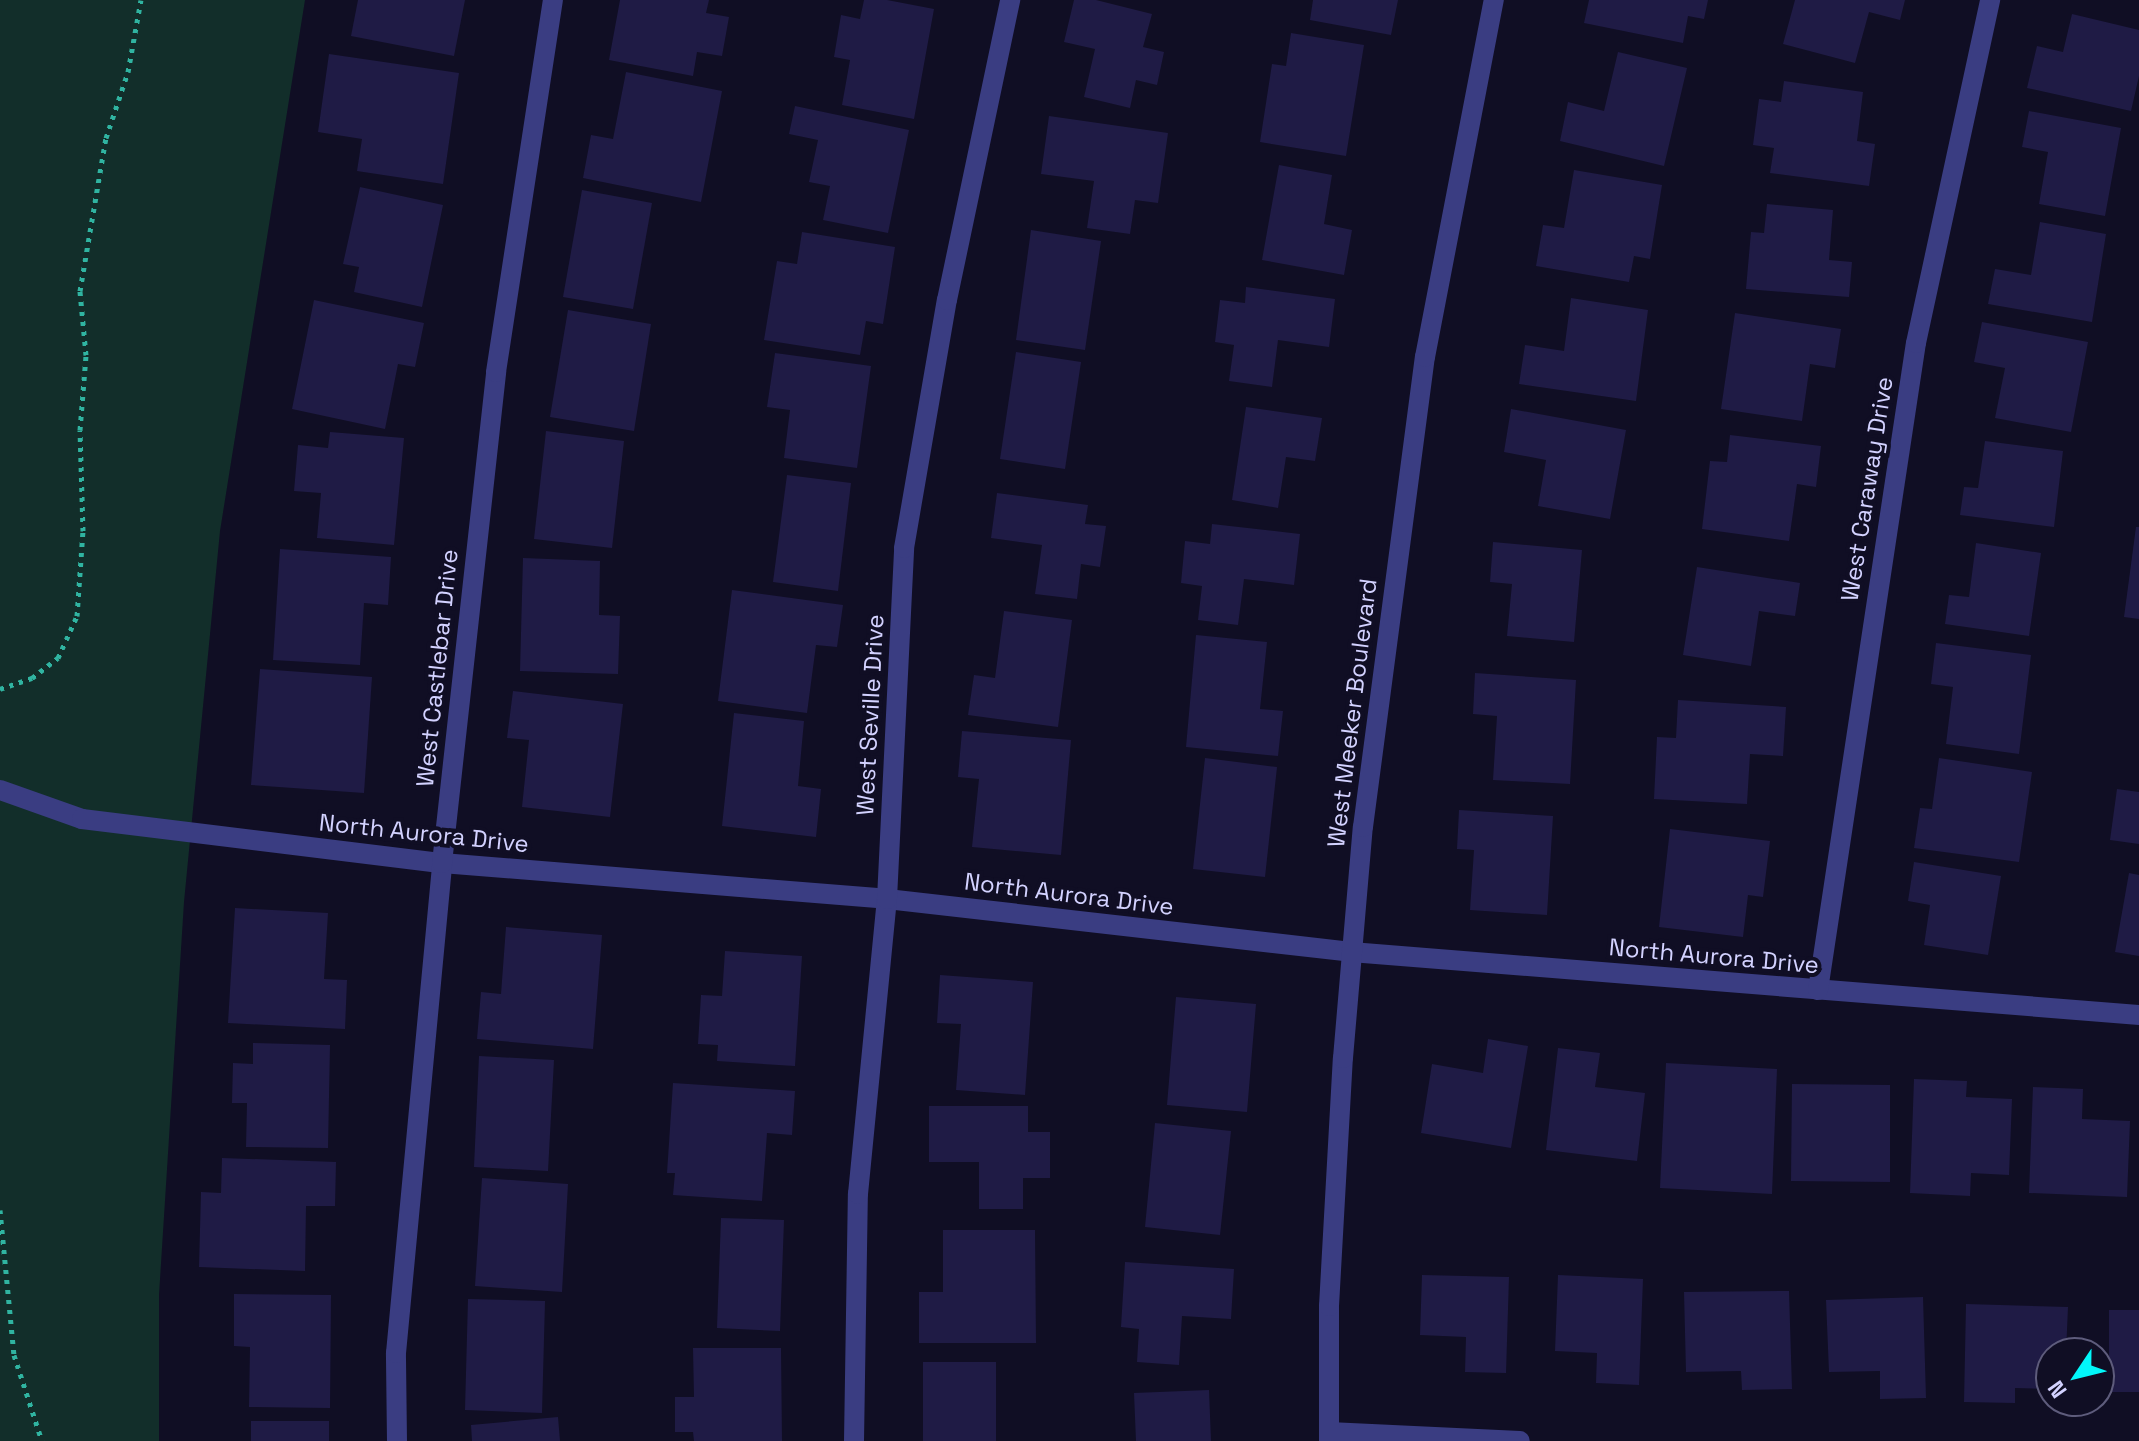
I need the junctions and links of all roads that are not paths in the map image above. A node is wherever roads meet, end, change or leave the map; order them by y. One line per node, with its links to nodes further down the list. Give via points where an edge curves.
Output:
1 (553, 0): 6 (street, West Castlebar Drive, via 496,372)
2 (1010, 0): 7 (street, West Seville Drive, via 947,300 904,548)
3 (1494, 0): 8 (street, West Meeker Boulevard, via 1425,357)
4 (1990, 0): 9 (street, West Caraway Drive, via 1916,343)
5 (0, 790): 6 (street, North Aurora Drive, via 82,819)
6 (442, 863): 7 (street, North Aurora Drive); 12 (street, West Castlebar Drive, via 396,1353)
7 (887, 899): 8 (street, North Aurora Drive); 13 (street, West Seville Drive, via 858,1194)
8 (1351, 952): 9 (street, North Aurora Drive); 11 (street, West Meeker Boulevard, via 1329,1306)
9 (1818, 990): 10 (street, North Aurora Drive)
10 (2139, 1015)
11 (1329, 1436): 14 (street)
12 (397, 1441)
13 (854, 1441)
14 (1520, 1441)

